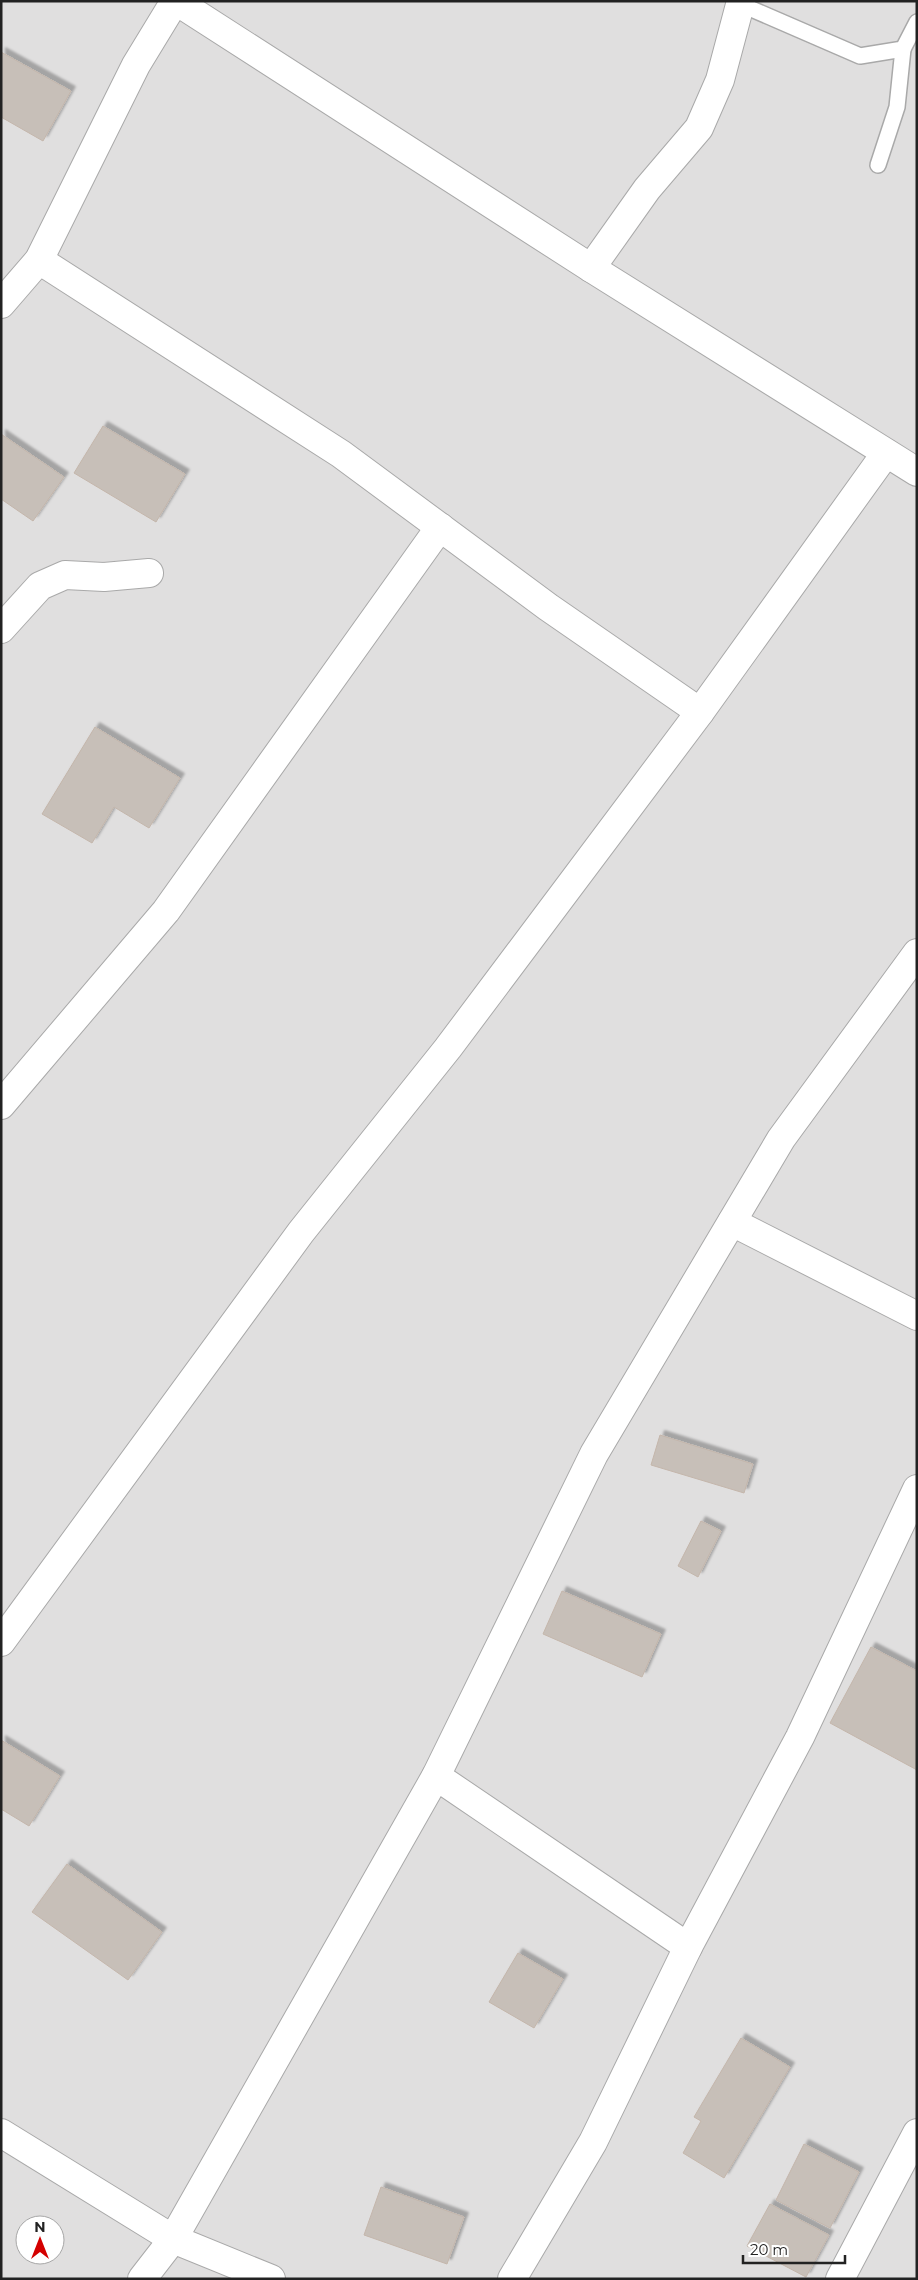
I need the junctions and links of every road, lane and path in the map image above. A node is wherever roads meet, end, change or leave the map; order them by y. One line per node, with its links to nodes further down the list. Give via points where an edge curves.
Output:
1 (175, 1): 6 (street, via 136,65); 7 (street)
2 (740, 3): 4 (lane, via 860,56); 7 (street, via 720,80 699,128 647,189)
3 (917, 22): 4 (lane)
4 (904, 50): 5 (lane, via 897,107)
5 (878, 165)
6 (39, 260): 8 (street); 11 (street, via 341,454)
7 (591, 268): 9 (street)
8 (1, 304)
9 (886, 453): 10 (street); 14 (street)
10 (917, 472)
11 (440, 527): 14 (street, via 548,607); 16 (street, via 166,912)
12 (149, 573): 13 (street, via 65,576 40,586)
13 (1, 629)
14 (700, 712): 20 (street, via 448,1048 301,1232)
15 (917, 954): 17 (street, via 781,1139)
16 (1, 1105)
17 (732, 1222): 18 (street); 21 (street, via 594,1454)
18 (917, 1316)
19 (917, 1490): 22 (street, via 800,1737)
20 (1, 1642)
21 (436, 1776): 22 (street); 25 (street)
22 (688, 1947): 28 (street, via 593,2142)
23 (1, 2133): 25 (street)
24 (917, 2133): 29 (street)
25 (173, 2239): 26 (street); 27 (street)
26 (142, 2279)
27 (271, 2279)
28 (512, 2279)
29 (840, 2279)

